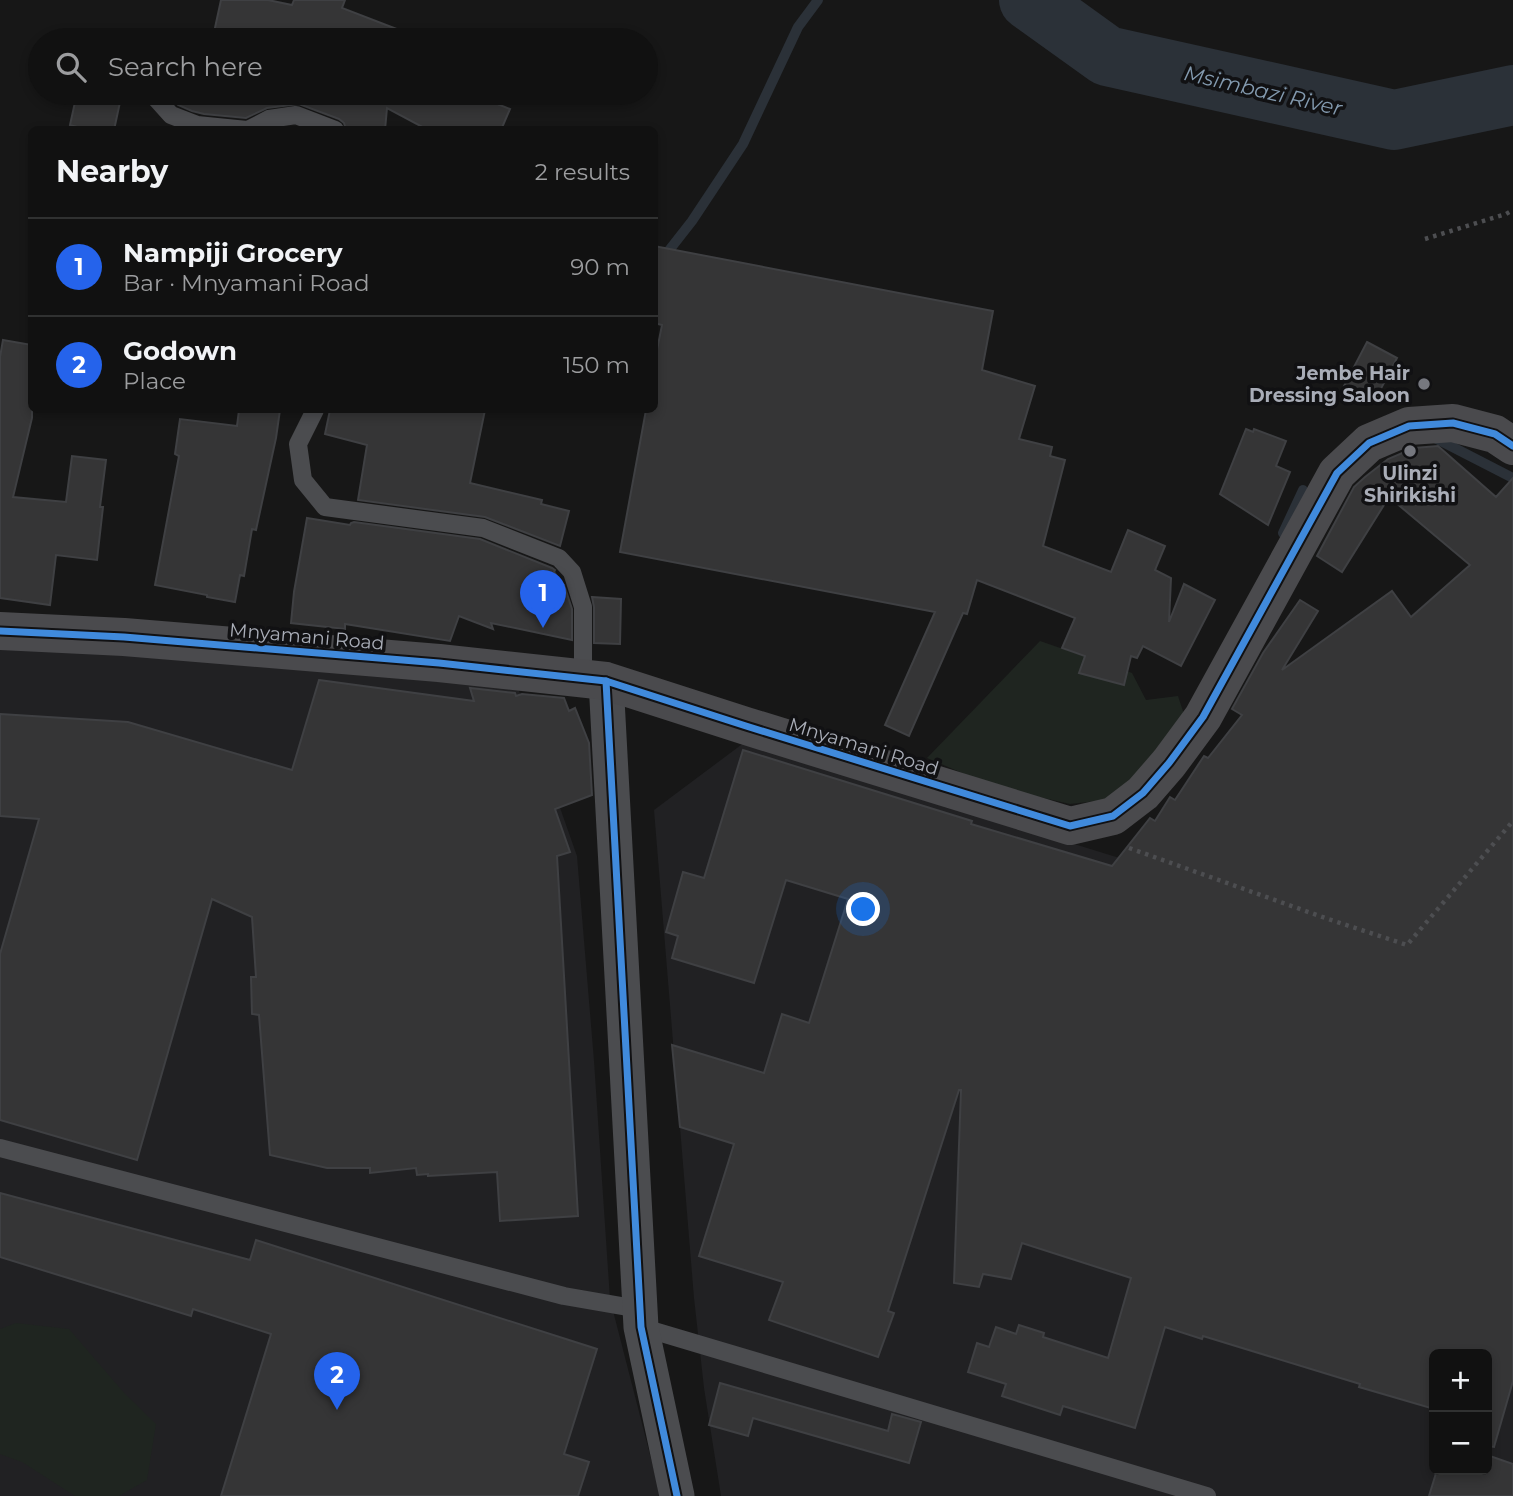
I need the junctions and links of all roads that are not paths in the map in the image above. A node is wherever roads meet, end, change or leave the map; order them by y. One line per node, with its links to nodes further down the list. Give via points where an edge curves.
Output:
1 (162, 105): 2 (lane, via 171,115)
2 (207, 126)
3 (255, 126): 4 (lane, via 296,115)
4 (325, 126)
5 (314, 413): 8 (lane, via 298,444 303,480 325,507 483,528 558,558 572,572 583,607)
6 (1513, 446): 8 (street, Mnyamani Road, via 1495,434 1453,423 1409,426 1369,443 1337,473 1203,717 1143,793 1113,816 1070,826)
7 (0, 631): 8 (street, Mnyamani Road, via 439,663)
8 (595, 680): 10 (street)
9 (0, 1148): 10 (lane)
10 (640, 1318): 11 (street); 12 (lane)
11 (677, 1496)
12 (1207, 1496)

